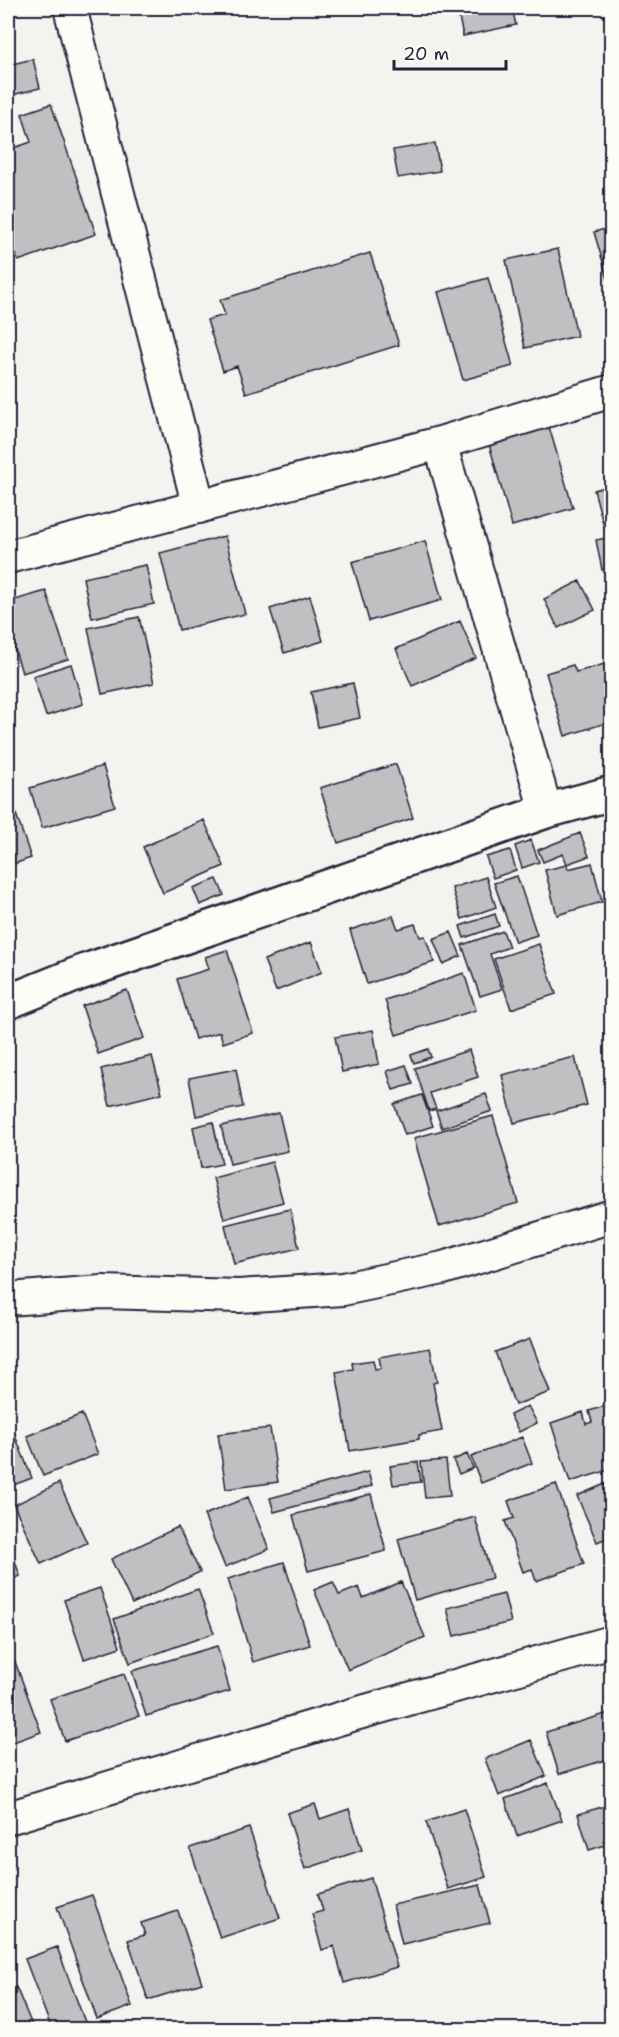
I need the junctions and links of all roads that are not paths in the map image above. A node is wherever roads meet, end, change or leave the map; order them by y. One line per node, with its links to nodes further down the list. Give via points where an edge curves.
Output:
1 (70, 8): 4 (street)
2 (612, 390): 3 (street)
3 (440, 443): 4 (street); 7 (street)
4 (199, 507): 5 (street)
5 (8, 557)
6 (612, 793): 7 (street)
7 (546, 811): 8 (street, via 80,973)
8 (8, 1002)
9 (612, 1216): 10 (street, via 443,1268 343,1289 238,1296 102,1292)
10 (8, 1299)
11 (612, 1642): 12 (street)
12 (8, 1818)

